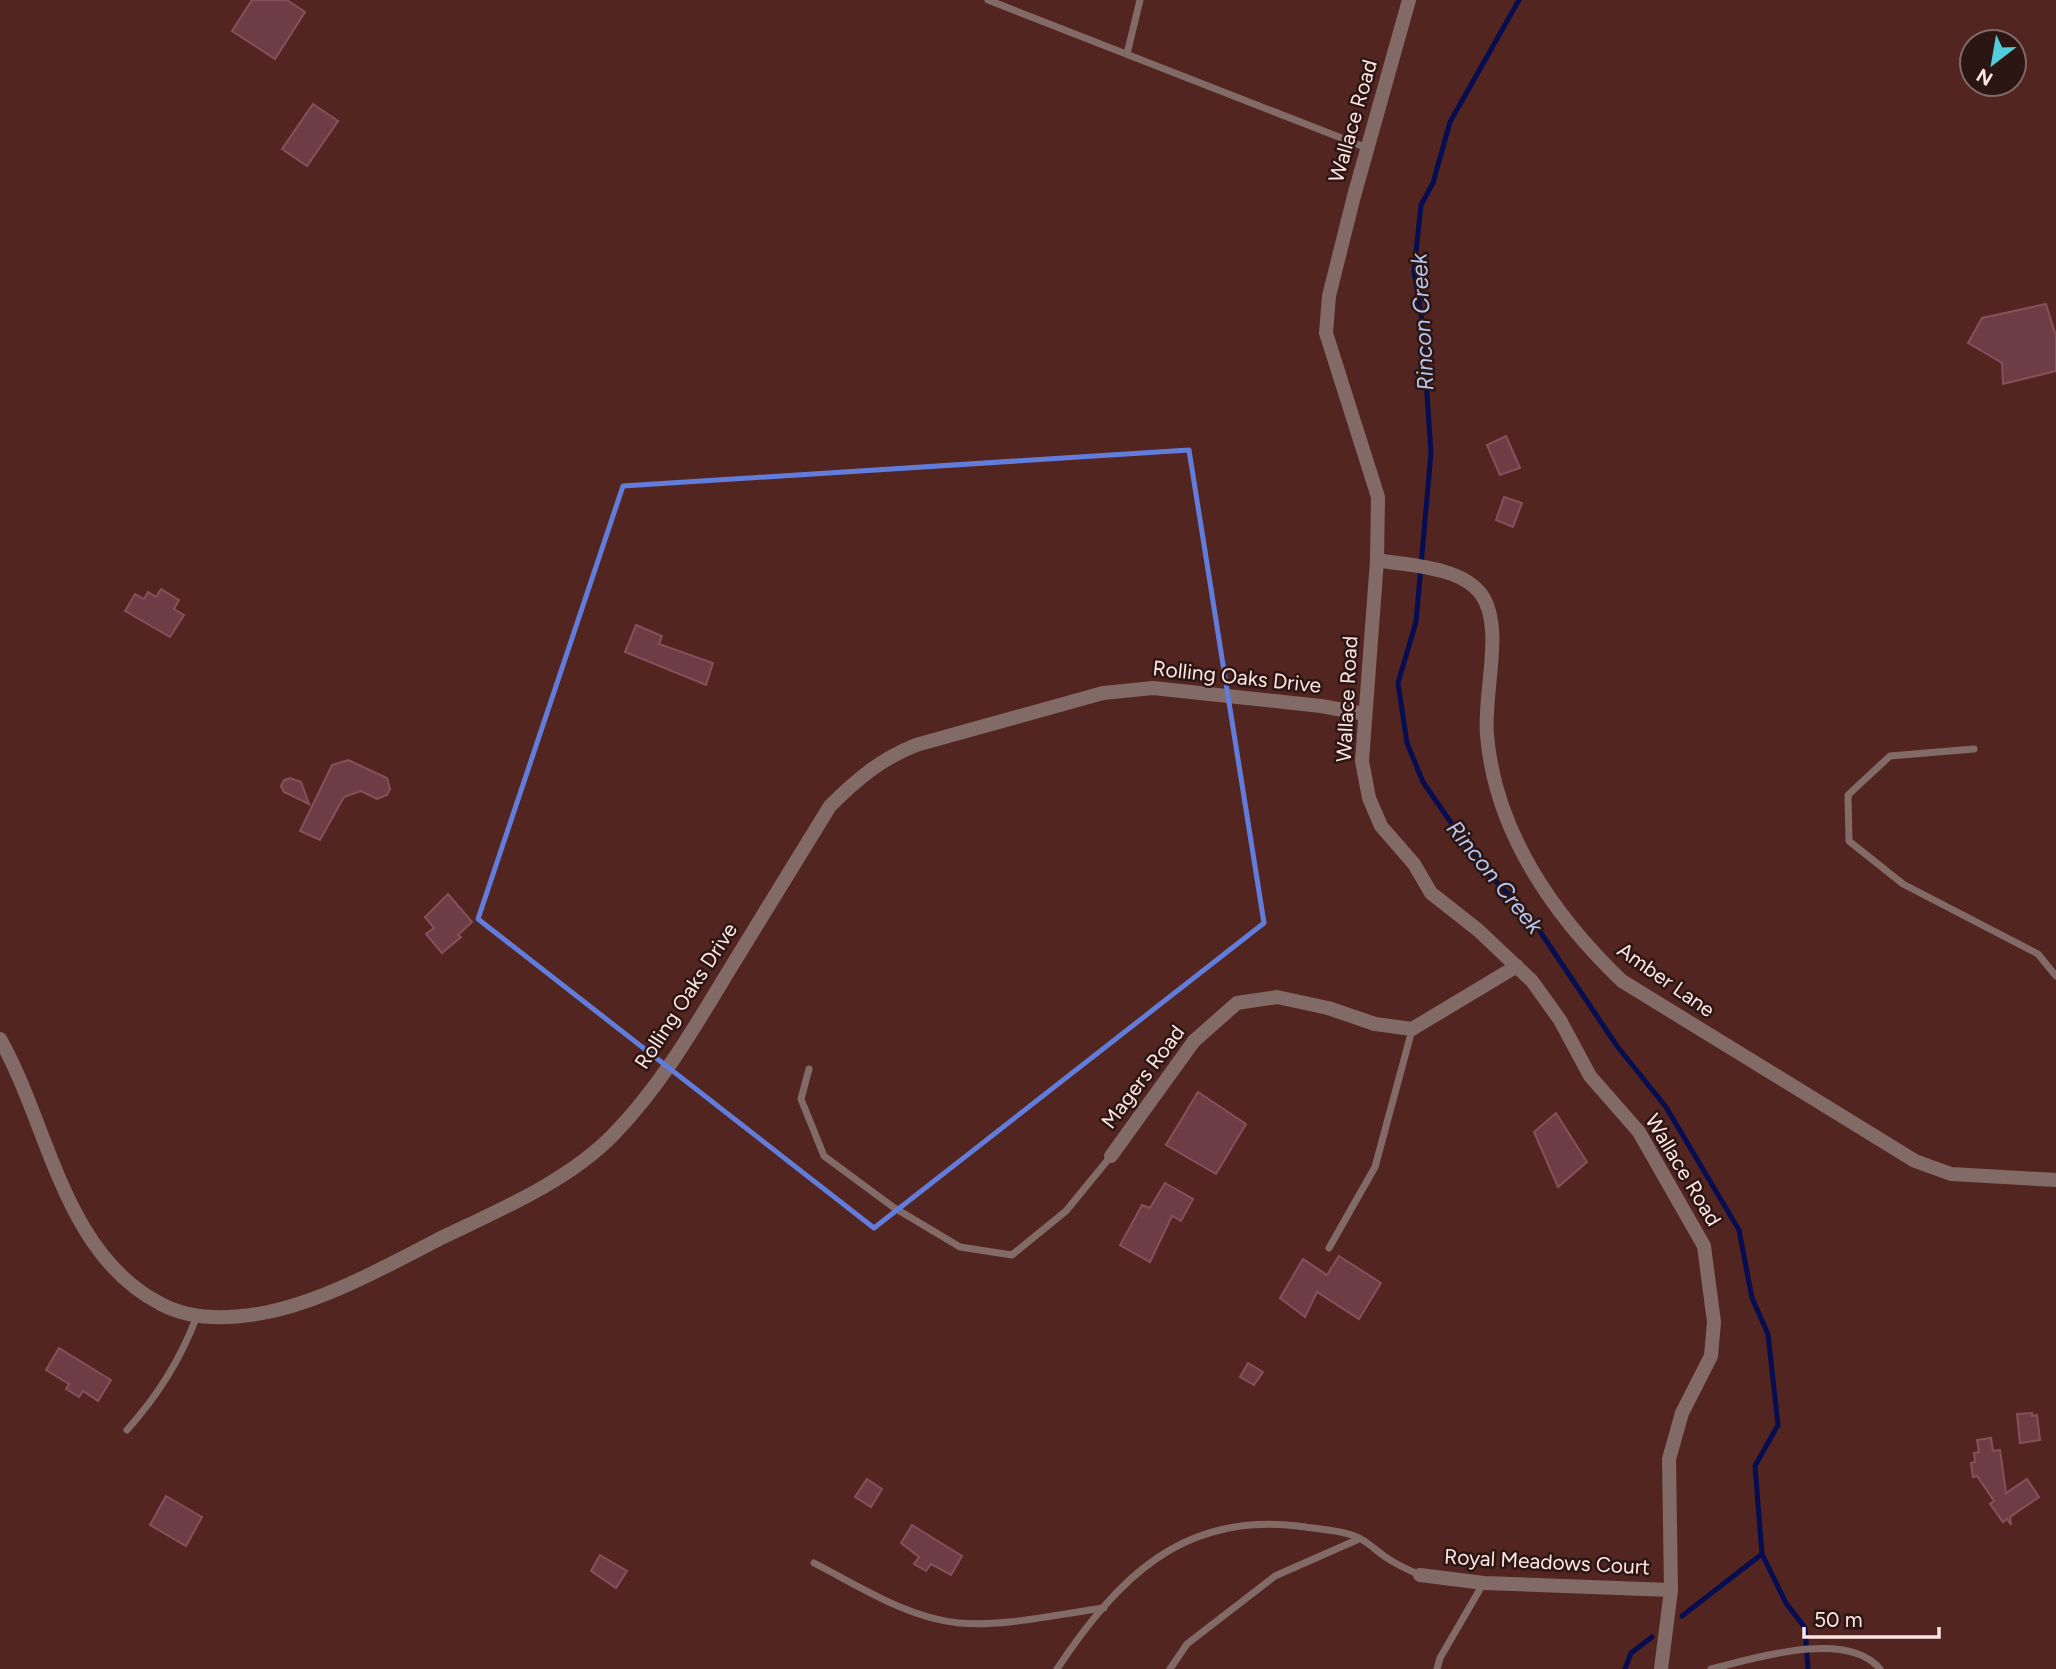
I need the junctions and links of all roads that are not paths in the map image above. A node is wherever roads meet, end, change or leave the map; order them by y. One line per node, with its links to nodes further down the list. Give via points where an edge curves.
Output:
1 (988, 0): 4 (lane)
2 (1140, 0): 4 (lane)
3 (1409, 0): 5 (street, Wallace Road)
4 (1127, 54): 5 (lane)
5 (1367, 148): 6 (street, Wallace Road, via 1329,296 1326,333 1378,497)
6 (1377, 560): 7 (street, Wallace Road); 15 (street, Amber Lane, via 1459,576 1489,607 1494,631 1486,732 1493,772 1512,829 1538,880 1589,950 1622,981 1915,1161 1951,1174)
7 (1365, 715): 9 (street, Wallace Road, via 1362,761 1368,797 1381,825 1431,893); 17 (street, Rolling Oaks Drive, via 1153,688 1103,693 892,755 860,776 830,806 681,1050 612,1136 579,1163 429,1245 302,1302 269,1312)
8 (1974, 749): 10 (lane, via 1890,756 1848,795 1849,841 1903,884 2038,954)
9 (1517, 967): 11 (street); 23 (street, Wallace Road, via 1560,1020 1590,1076 1639,1132 1704,1246 1714,1322 1711,1356 1682,1413 1669,1459)
10 (2056, 976)
11 (1412, 1029): 14 (street, Magers Road, via 1375,1024 1328,1007 1276,997 1237,1003 1194,1041); 16 (lane, via 1375,1167)
12 (0, 1039): 17 (street, Rolling Oaks Drive, via 65,1194 99,1249 122,1276 161,1304)
13 (809, 1069): 14 (lane, via 801,1099 824,1156 960,1247 1012,1255 1066,1211)
14 (1111, 1156)
15 (2056, 1180)
16 (1329, 1248)
17 (197, 1316): 18 (lane, via 181,1357 158,1395)
18 (128, 1430)
19 (1359, 1538): 21 (lane); 24 (lane, via 1262,1522 1225,1527 1187,1540 1148,1563); 26 (lane, via 1275,1576 1187,1644)
20 (814, 1563): 24 (lane, via 907,1610 959,1623)
21 (1420, 1575): 22 (street, Royal Meadows Court)
22 (1483, 1583): 23 (street, Royal Meadows Court); 27 (lane)
23 (1671, 1590): 28 (street, Wallace Road)
24 (1105, 1608): 25 (lane, via 1080,1634)
25 (1057, 1669)
26 (1170, 1669)
27 (1437, 1669)
28 (1661, 1669)
29 (1711, 1669): 30 (lane, via 1783,1652 1828,1650 1864,1655)
30 (1881, 1669)

